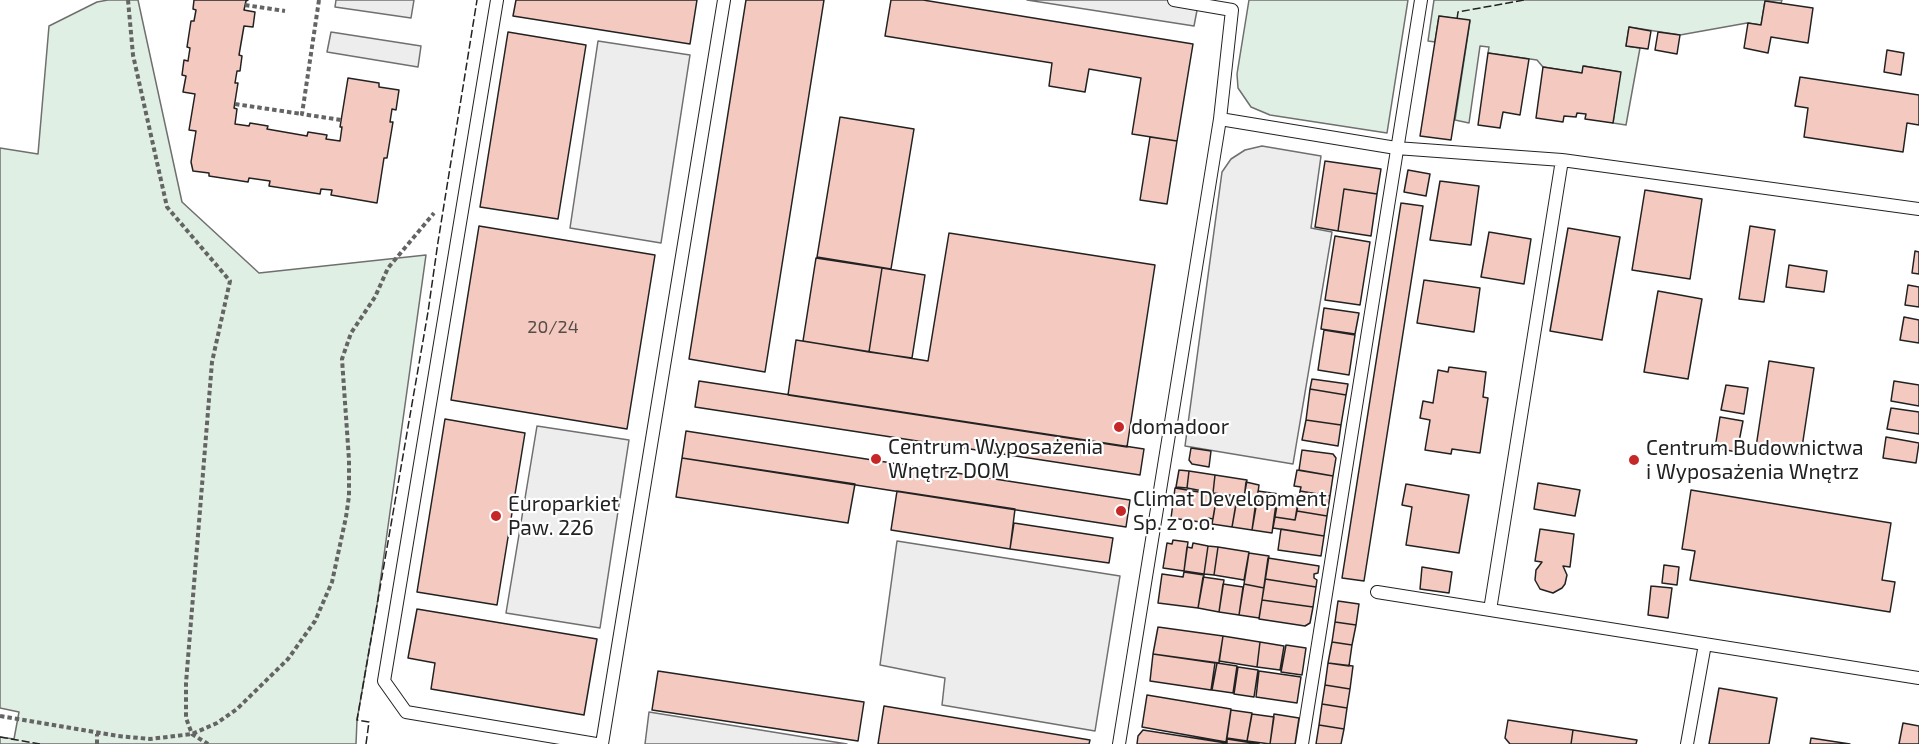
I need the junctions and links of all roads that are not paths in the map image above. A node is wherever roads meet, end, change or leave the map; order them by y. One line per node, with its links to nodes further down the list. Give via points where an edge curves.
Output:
1 (497, 0): 14 (lane, via 384,681 406,712)
2 (724, 0): 15 (lane)
3 (1174, 0): 5 (lane)
4 (1420, 0): 7 (lane)
5 (1233, 5): 6 (lane)
6 (1220, 119): 7 (lane); 16 (lane)
7 (1396, 148): 8 (lane); 17 (lane)
8 (1562, 160): 9 (lane); 11 (lane)
9 (1919, 209)
10 (1377, 592): 11 (lane)
11 (1490, 610): 12 (lane)
12 (1705, 644): 13 (lane); 18 (lane)
13 (1919, 678)
14 (596, 744)
15 (602, 744)
16 (1119, 744)
17 (1302, 744)
18 (1687, 744)

